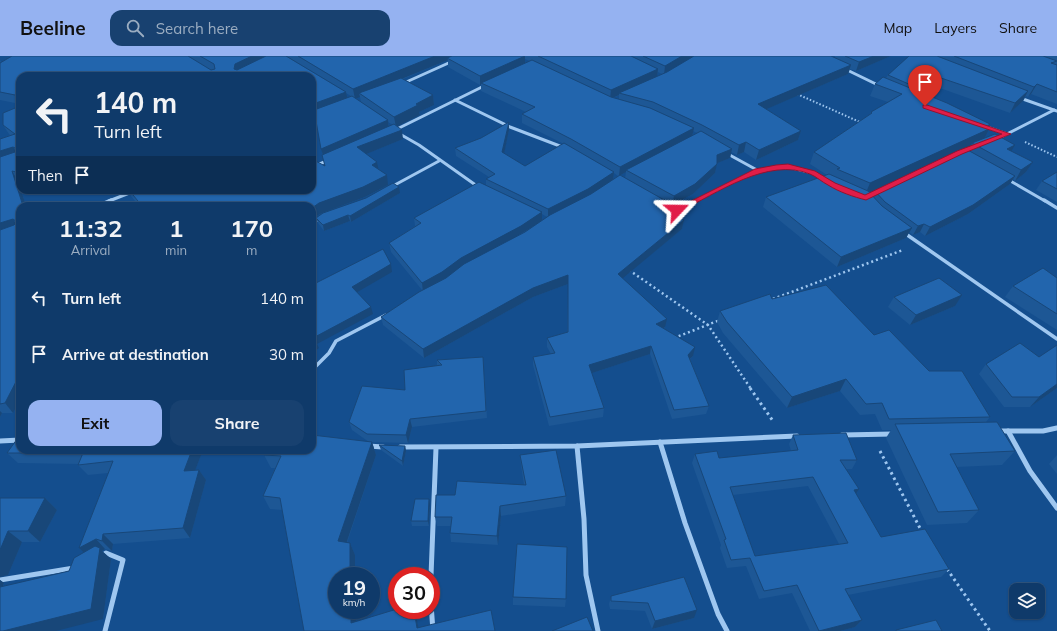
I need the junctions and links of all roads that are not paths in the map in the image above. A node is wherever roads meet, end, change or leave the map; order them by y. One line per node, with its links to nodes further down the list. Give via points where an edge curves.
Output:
1 (459, 58): 4 (street)
2 (840, 66): 5 (street)
3 (491, 83): 7 (street)
4 (397, 86)
5 (882, 87)
6 (1018, 97): 8 (street)
7 (455, 100): 11 (street); 14 (street, via 510,127)
8 (1055, 111): 12 (street)
9 (978, 124): 12 (street)
10 (390, 128): 11 (street)
11 (394, 131): 17 (street)
12 (1008, 134): 13 (street)
13 (992, 141)
14 (569, 150)
15 (725, 152): 19 (street)
16 (336, 156): 18 (street)
17 (440, 161): 22 (street); 23 (street)
18 (316, 165)
19 (757, 170): 21 (street, via 788,167 813,173); 26 (street, via 682,208 677,210)
20 (1002, 176): 27 (street)
21 (826, 181)
22 (481, 188)
23 (387, 189)
24 (127, 194): 25 (street)
25 (107, 202)
26 (665, 207)
27 (1057, 208)
28 (323, 216): 29 (street)
29 (316, 220)
30 (900, 229): 32 (street)
31 (393, 312): 33 (street, via 336,341 329,353)
32 (1057, 339)
33 (316, 366)
34 (1057, 428): 36 (street, via 1043,431)
35 (993, 431): 36 (street)
36 (1008, 431): 46 (street, via 1030,471)
37 (901, 434): 38 (street)
38 (839, 435)
39 (799, 436): 42 (street)
40 (16, 440): 41 (street)
41 (0, 441)
42 (660, 442): 44 (street); 55 (street, via 685,523 718,614)
43 (360, 446): 45 (street)
44 (578, 446): 45 (street); 54 (street, via 586,576)
45 (436, 448): 49 (street)
46 (1057, 508)
47 (95, 560): 52 (street, via 106,554 123,560)
48 (81, 567): 50 (street)
49 (431, 567)
50 (0, 580)
51 (432, 619): 53 (street)
52 (105, 631)
53 (433, 631)
54 (598, 631)
55 (727, 631)

